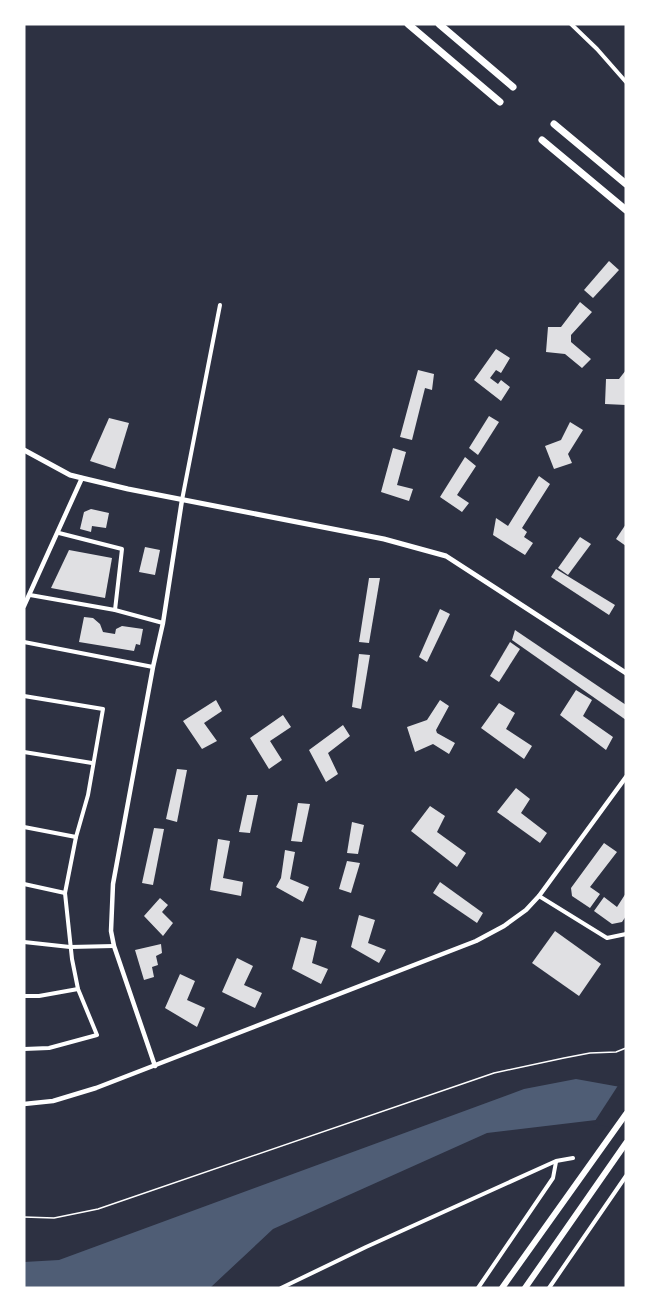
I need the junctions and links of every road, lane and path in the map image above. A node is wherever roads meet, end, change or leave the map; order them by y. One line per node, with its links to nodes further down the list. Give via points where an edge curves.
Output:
1 (408, 24): 6 (highway)
2 (439, 24): 5 (highway)
3 (571, 24): 4 (street)
4 (626, 82)
5 (513, 87)
6 (500, 102)
7 (554, 124): 9 (highway)
8 (542, 140): 10 (highway)
9 (626, 184)
10 (626, 210)
11 (220, 305): 14 (street)
12 (24, 450): 13 (main road)
13 (82, 478): 14 (main road); 15 (street)
14 (182, 500): 19 (street); 22 (main road, via 384,539 446,556)
15 (58, 533): 16 (street); 18 (street, via 122,549)
16 (30, 595): 17 (street); 18 (street)
17 (24, 606)
18 (115, 610): 19 (street)
19 (163, 623): 21 (street)
20 (24, 642): 21 (street)
21 (153, 667): 34 (street, via 113,884)
22 (626, 673)
23 (24, 696): 25 (street, via 103,709)
24 (24, 752): 25 (street)
25 (92, 763): 28 (street)
26 (625, 780): 31 (street)
27 (24, 827): 28 (street)
28 (76, 837): 30 (street)
29 (24, 884): 30 (street)
30 (65, 893): 35 (street)
31 (539, 896): 32 (street, via 607,938); 40 (street, via 504,926 476,940)
32 (626, 934)
33 (24, 942): 35 (street)
34 (114, 946): 35 (street); 40 (street)
35 (70, 947): 36 (street)
36 (78, 989): 37 (street); 39 (street, via 97,1035 49,1048)
37 (24, 996)
38 (626, 1048): 47 (path, via 494,1073 98,1209 54,1218)
39 (24, 1049)
40 (155, 1065): 41 (street, via 76,1095)
41 (24, 1104)
42 (626, 1114): 50 (main road)
43 (626, 1143): 51 (main road)
44 (573, 1158): 45 (street)
45 (556, 1161): 48 (street); 49 (street, via 553,1178)
46 (626, 1176): 52 (street)
47 (24, 1217)
48 (281, 1288)
49 (478, 1288)
50 (501, 1288)
51 (525, 1288)
52 (549, 1288)

